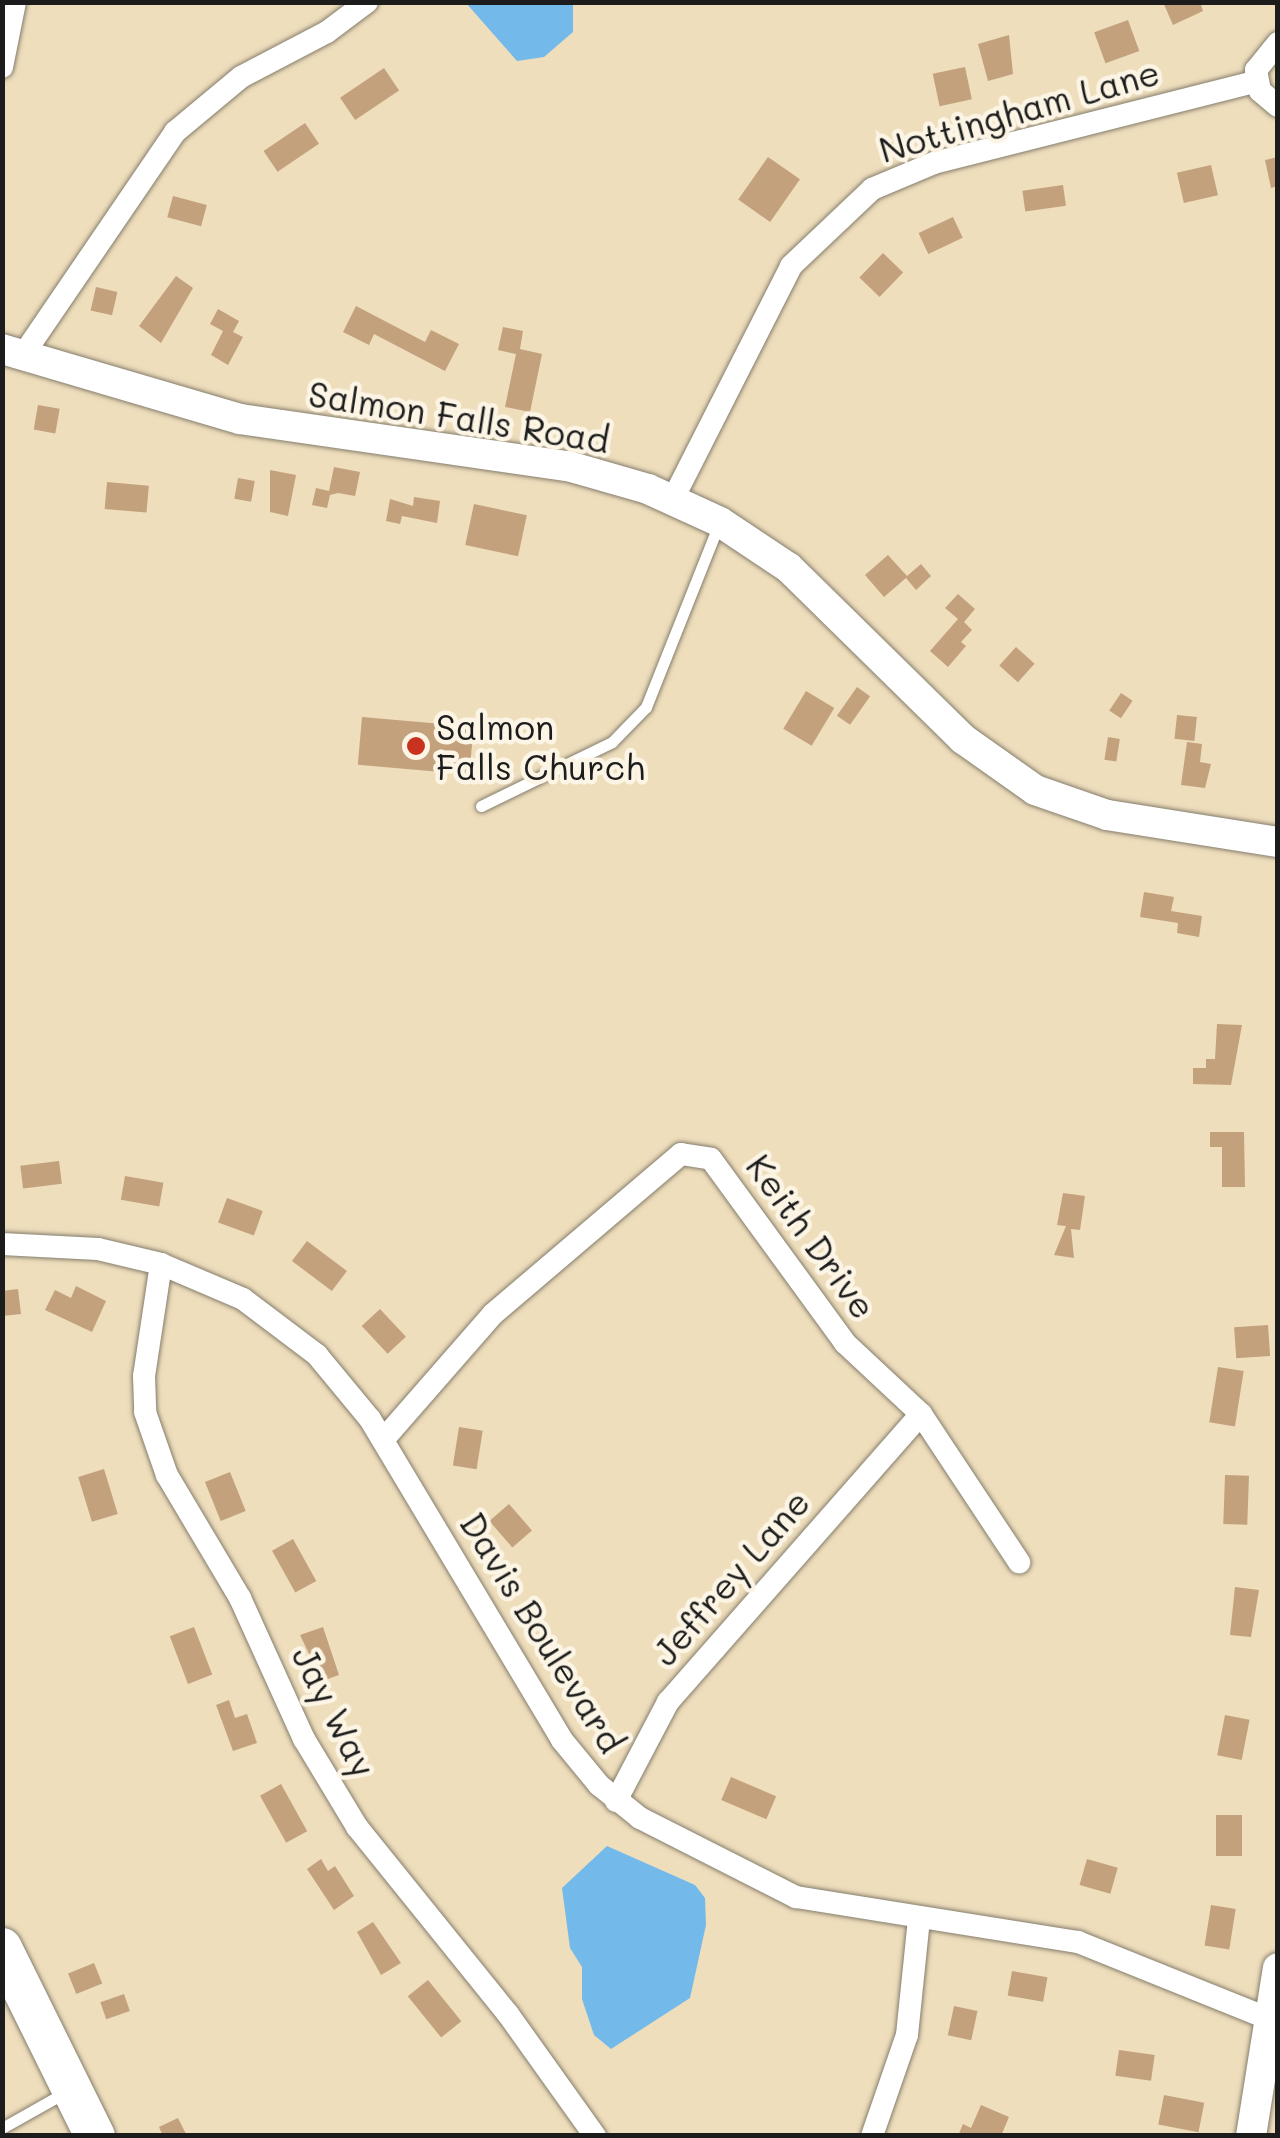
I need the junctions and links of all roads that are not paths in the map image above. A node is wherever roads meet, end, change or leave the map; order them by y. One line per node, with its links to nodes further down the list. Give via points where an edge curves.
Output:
1 (15, 2): 4 (street)
2 (367, 2): 7 (street, via 328,32 241,77 175,132)
3 (1278, 44): 5 (street, via 1260,59)
4 (2, 67)
5 (1257, 81): 6 (street); 8 (street, Nottingham Lane, via 934,164 872,188 791,266)
6 (1278, 106)
7 (13, 352): 8 (street, Salmon Falls Road, via 180,406 568,466)
8 (674, 499): 9 (street, Salmon Falls Road)
9 (720, 522): 10 (lane, via 646,707 612,742); 11 (street, Salmon Falls Road, via 824,596 963,739 1035,790 1107,815)
10 (481, 806)
11 (1278, 842)
12 (2, 1244): 13 (street, Davis Boulevard, via 79,1246)
13 (161, 1264): 15 (street, Davis Boulevard, via 281,1324 334,1372); 25 (street, Jay Way, via 145,1412 167,1475 240,1598 304,1740 357,1827 508,2014)
14 (920, 1414): 15 (street, Keith Drive, via 845,1343 712,1159 681,1154 493,1314); 16 (street, Keith Drive); 17 (street, Jeffrey Lane, via 668,1702)
15 (383, 1440): 17 (street, Davis Boulevard, via 562,1740)
16 (1020, 1562)
17 (616, 1802): 18 (street, Davis Boulevard, via 682,1843 796,1897)
18 (918, 1918): 21 (street, Davis Boulevard, via 988,1923 1078,1942); 26 (street, via 907,2035)
19 (2, 1948): 22 (highway)
20 (1278, 1968): 21 (street)
21 (1268, 2018): 27 (street)
22 (72, 2088): 23 (lane); 24 (highway)
23 (2, 2128)
24 (95, 2136)
25 (594, 2136)
26 (872, 2136)
27 (1251, 2136)

